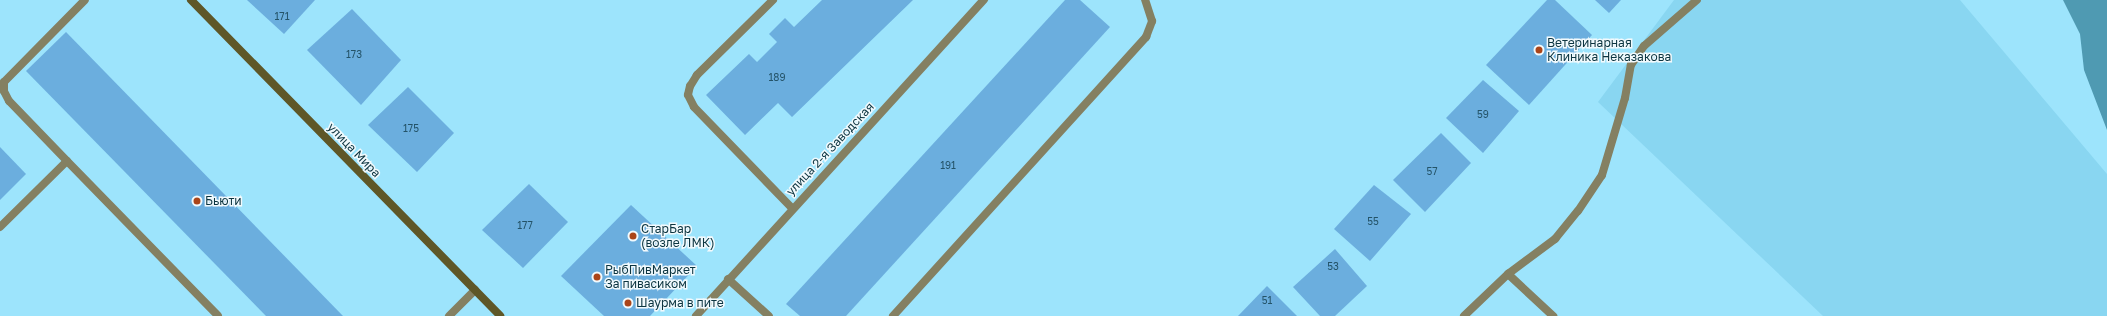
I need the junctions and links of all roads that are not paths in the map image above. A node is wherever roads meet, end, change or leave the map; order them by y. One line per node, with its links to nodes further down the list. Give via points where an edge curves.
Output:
1 (85, 0): 7 (street, via 13,70 3,86 12,106)
2 (191, 0): 12 (street, улица Мира)
3 (773, 0): 8 (street, via 697,75 688,95 694,107)
4 (984, 0): 8 (street, улица 2-я Заводская)
5 (1145, 0): 18 (street, via 1152,21 1146,37)
6 (1697, 0): 10 (street, via 1644,46 1633,61 1602,174 1578,211 1555,239)
7 (67, 161): 9 (street); 13 (street)
8 (792, 208): 11 (street, улица 2-я Заводская)
9 (0, 227)
10 (1508, 274): 19 (street); 20 (street)
11 (728, 279): 16 (street, улица 2-я Заводская); 17 (street)
12 (475, 290): 14 (street); 15 (street, улица Мира)
13 (218, 316)
14 (449, 316)
15 (500, 316)
16 (696, 316)
17 (769, 316)
18 (893, 316)
19 (1464, 316)
20 (1553, 316)

